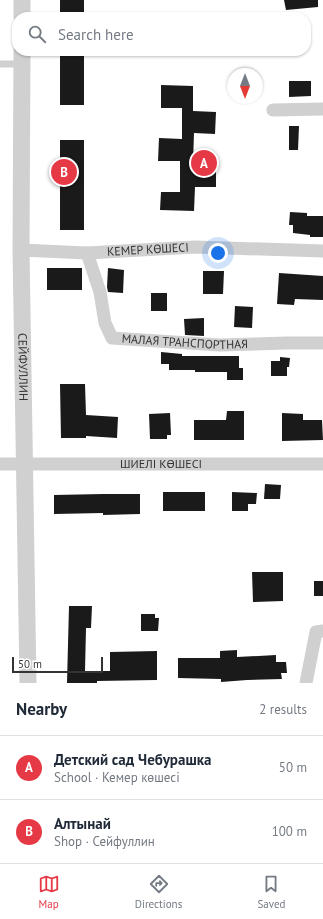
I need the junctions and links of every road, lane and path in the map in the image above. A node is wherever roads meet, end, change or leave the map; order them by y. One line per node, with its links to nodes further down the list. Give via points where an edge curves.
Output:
1 (22, 0): 2 (street)
2 (22, 12)
3 (22, 57): 4 (lane); 7 (street, СЕЙФУЛЛИН)
4 (0, 64)
5 (323, 109): 6 (street)
6 (273, 110)
7 (22, 250): 9 (street, КЕМЕР КӨШЕСІ); 12 (street, СЕЙФУЛЛИН)
8 (323, 251): 9 (street, КЕМЕР КӨШЕСІ, via 195,247)
9 (87, 253): 10 (street, МАЛАЯ ТРАНСПОРТНАЯ, via 100,292 105,323 112,338 220,345)
10 (323, 343)
11 (0, 464): 12 (street, ШИЕЛІ КӨШЕСІ)
12 (25, 464): 13 (street, ШИЕЛІ КӨШЕСІ); 15 (street, СЕЙФУЛЛИН)
13 (323, 464)
14 (323, 632): 16 (street, via 316,632)
15 (28, 683)
16 (306, 683)

